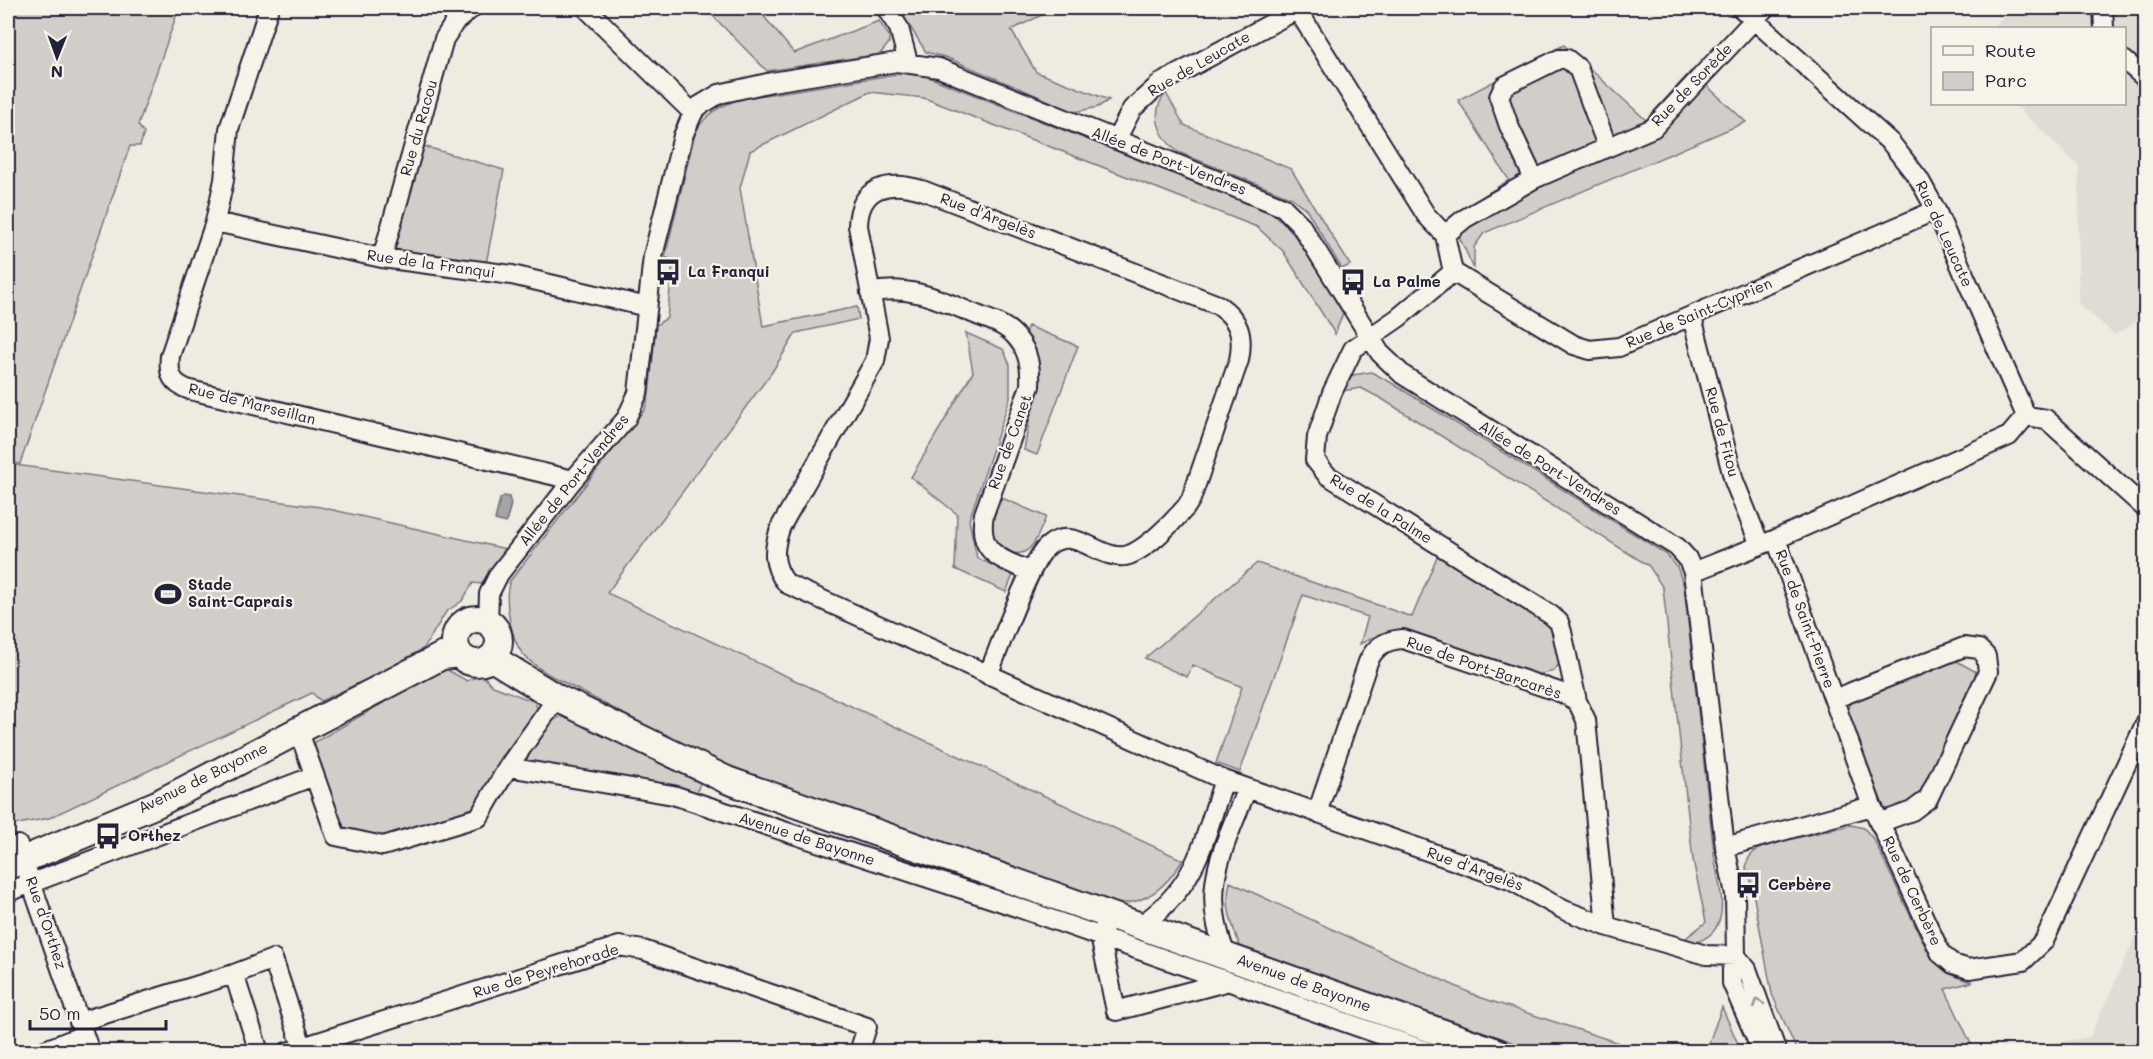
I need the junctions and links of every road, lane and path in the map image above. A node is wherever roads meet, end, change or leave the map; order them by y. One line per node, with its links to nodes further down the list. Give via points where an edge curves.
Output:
1 (269, 8): 17 (street, Rue de Marseillan, via 229,129)
2 (472, 8): 19 (street, Rue du Racou, via 455,22 444,39)
3 (586, 8): 12 (street)
4 (886, 8): 9 (street, via 899,28)
5 (1298, 8): 13 (street, Rue de Leucate, via 1161,82 1132,109); 18 (street, via 1426,215)
6 (2103, 8): 8 (street)
7 (1754, 11): 14 (street, Rue de Sorède, via 1653,128); 16 (street, Rue de Leucate, via 1891,143 1919,179)
8 (2104, 27)
9 (908, 62): 12 (street, Allée de Port-Vendres, via 734,90 709,99); 13 (street, Allée de Port-Vendres, via 961,76)
10 (2126, 62): 11 (street)
11 (2145, 79)
12 (693, 113): 22 (street, Allée de Port-Vendres, via 683,136 653,255)
13 (1116, 140): 24 (street, Allée de Port-Vendres, via 1283,207 1300,224)
14 (1607, 146): 15 (street, Rue de Sorède); 15 (street, via 1578,68 1567,59 1559,59 1504,86 1499,97)
15 (1534, 179): 18 (street, Rue de Sorède, via 1464,219)
16 (1936, 210): 23 (street, Rue de Saint-Cyprien); 25 (street, Rue de Leucate)
17 (215, 222): 19 (street, Rue de la Franqui); 26 (street, Rue de Marseillan, via 171,356 170,374 180,386)
18 (1445, 235): 20 (street)
19 (382, 258): 22 (street, Rue de la Franqui, via 512,275)
20 (1453, 272): 23 (street, Rue de Saint-Cyprien, via 1557,336 1590,350 1619,347); 24 (street, Rue de la Palme, via 1398,318)
21 (870, 293): 29 (street, Rue de Canet, via 894,290 932,296 1008,328 1022,345 1030,363 1030,386 984,514 982,534 991,552); 29 (street, Rue d'Argelès, via 858,233 861,206 874,191 885,186 907,186 1218,305 1235,319 1242,338 1239,360 1186,507 1131,554 1118,556 1075,540 1059,539 1044,549); 34 (street, Rue d'Argelès, via 879,338 875,361 781,526 774,547 777,569 787,584 796,589)
22 (647, 307): 26 (street, Allée de Port-Vendres, via 638,393 626,419)
23 (1692, 317): 28 (street, Rue de Fitou, via 1734,481)
24 (1369, 336): 30 (street, Allée de Port-Vendres, via 1403,375 1677,548); 37 (street, Rue de la Palme, via 1353,350 1332,393 1315,449 1318,467 1559,622)
25 (2025, 416): 27 (street, via 2046,419); 28 (street, via 2009,436)
26 (573, 480): 31 (street, Allée de Port-Vendres, via 500,574 489,594)
27 (2145, 509)
28 (1768, 542): 30 (street); 36 (street, Rue de Saint-Pierre)
29 (1031, 572): 34 (street, Rue d'Argelès)
30 (1693, 572): 46 (street, Allée de Port-Vendres)
31 (488, 622): 32 (street, via 480,619 463,624 455,638); 33 (street, via 499,643)
32 (459, 654): 33 (street, via 475,664); 39 (street, Avenue de Bayonne, via 442,656)
33 (492, 658): 35 (street, Avenue de Bayonne)
34 (988, 675): 42 (street, Rue d'Argelès)
35 (557, 698): 40 (street); 51 (street, Avenue de Bayonne, via 727,780)
36 (1834, 699): 45 (street, Rue de Saint-Pierre); 45 (street, Rue de Saint-Pierre, via 1964,647 1979,649 1986,656 1988,672 1928,799 1912,811)
37 (1577, 701): 44 (street, Rue de Port-Barcarès, via 1403,639 1380,645 1368,663); 52 (street, Rue de Port-Barcarès, via 1586,720)
38 (2145, 722): 45 (street, Rue de Cerbère, via 2044,941 2023,961 1969,969 1953,964 1941,954)
39 (299, 732): 41 (street); 47 (street, Avenue de Bayonne, via 157,804)
40 (508, 767): 41 (street, via 479,817 383,846 336,836); 51 (street, Avenue de Bayonne, via 673,795)
41 (314, 776): 48 (street, Avenue de Bayonne)
42 (1224, 780): 43 (street, Rue d'Argelès); 50 (street, via 1194,868 1171,902)
43 (1247, 788): 44 (street, Rue d'Argelès); 53 (street, via 1214,879 1215,917)
44 (1317, 813): 52 (street, Rue d'Argelès, via 1510,880 1564,910)
45 (1875, 814): 46 (street)
46 (1725, 847): 54 (street, Allée de Port-Vendres, via 1735,894)
47 (17, 857): 48 (street, Rue d'Orthez)
48 (33, 883): 49 (street, Avenue de Bayonne); 57 (street, Rue d'Orthez)
49 (8, 892)
50 (1141, 925): 51 (street, Avenue de Bayonne); 53 (street, Avenue de Bayonne)
51 (1105, 926): 56 (street, Avenue de Bayonne); 56 (street, Avenue de Bayonne, via 1116,1011)
52 (1606, 926): 54 (street, Rue d'Argelès, via 1706,955)
53 (1226, 955): 63 (street, Avenue de Bayonne)
54 (1736, 956): 64 (street, Allée de Port-Vendres, via 1732,983); 65 (street, one-way to 54, via 1747,969)
55 (234, 974): 57 (street); 58 (street, Rue de Peyrehorade, via 273,959); 60 (street)
56 (1225, 982): 62 (street, Avenue de Bayonne)
57 (84, 1036): 59 (street)
58 (295, 1049): 61 (street, Rue de Peyrehorade, via 619,946 643,950 867,1027)
59 (40, 1052)
60 (259, 1052)
61 (859, 1052)
62 (1430, 1052)
63 (1497, 1052)
64 (1762, 1052)
65 (1777, 1052)

